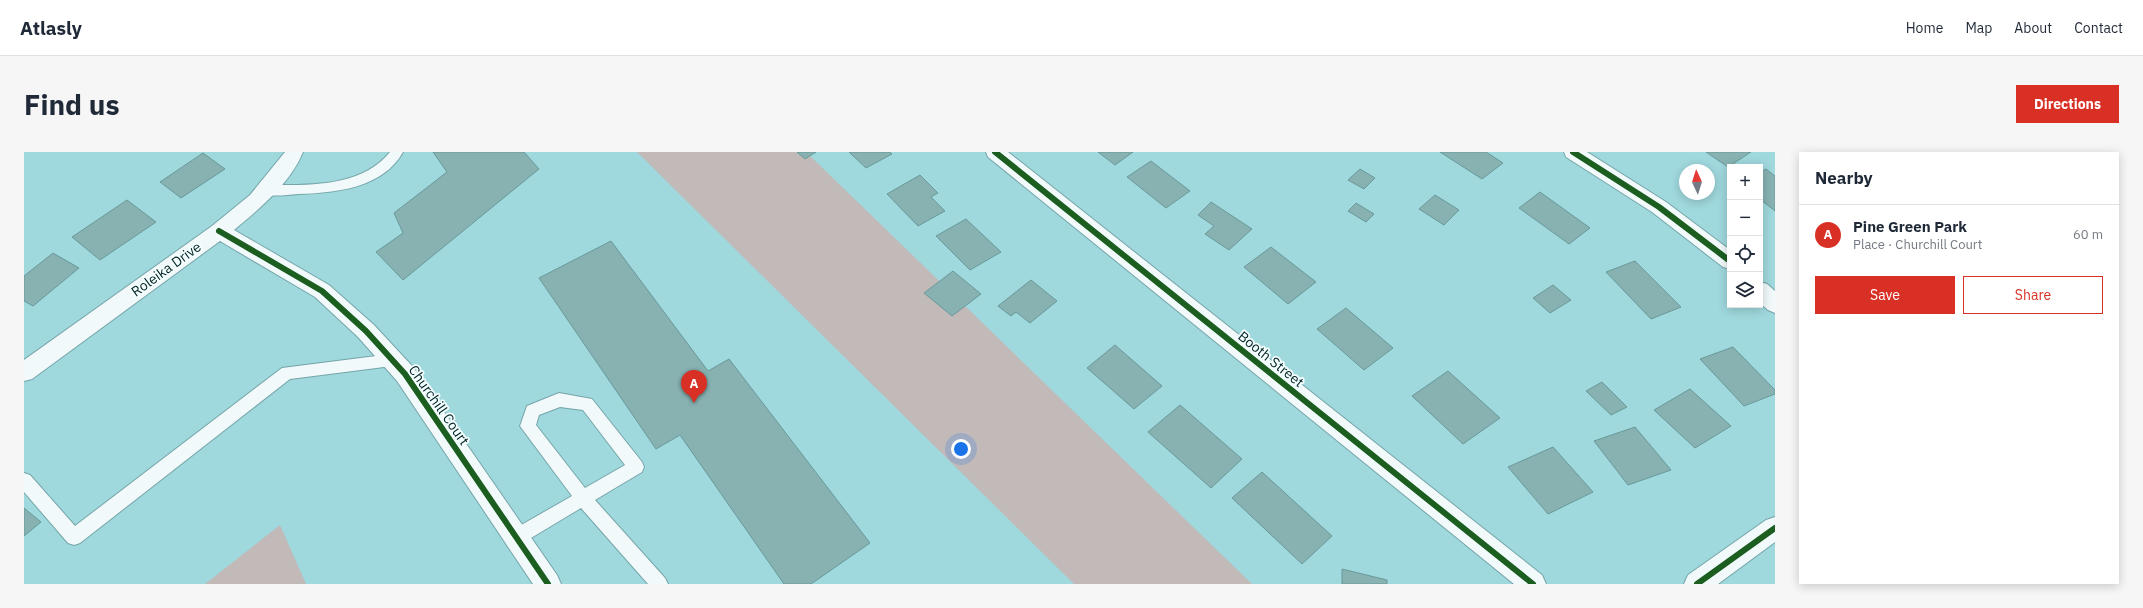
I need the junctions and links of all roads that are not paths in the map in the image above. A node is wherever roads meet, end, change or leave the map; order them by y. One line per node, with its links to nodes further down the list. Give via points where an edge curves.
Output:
1 (294, 152): 5 (street, Roleika Drive)
2 (397, 152): 5 (lane, via 380,170 351,183 299,190)
3 (995, 152): 18 (street, Booth Street)
4 (1573, 152): 7 (street, via 1659,207)
5 (266, 190): 6 (street, Roleika Drive)
6 (220, 231): 10 (street, Churchill Court, via 322,291 366,331); 11 (street, Roleika Drive)
7 (1727, 259)
8 (1763, 293): 9 (street)
9 (1775, 304)
10 (392, 360): 12 (lane, via 287,373 74,537); 15 (street, Churchill Court, via 405,374)
11 (24, 372)
12 (24, 480)
13 (584, 498): 13 (lane, via 636,467 587,404 559,400 532,410 528,426); 15 (lane); 17 (lane)
14 (1775, 528): 19 (street)
15 (515, 538): 16 (street, Churchill Court)
16 (548, 584)
17 (659, 584)
18 (1533, 584)
19 (1697, 584)

